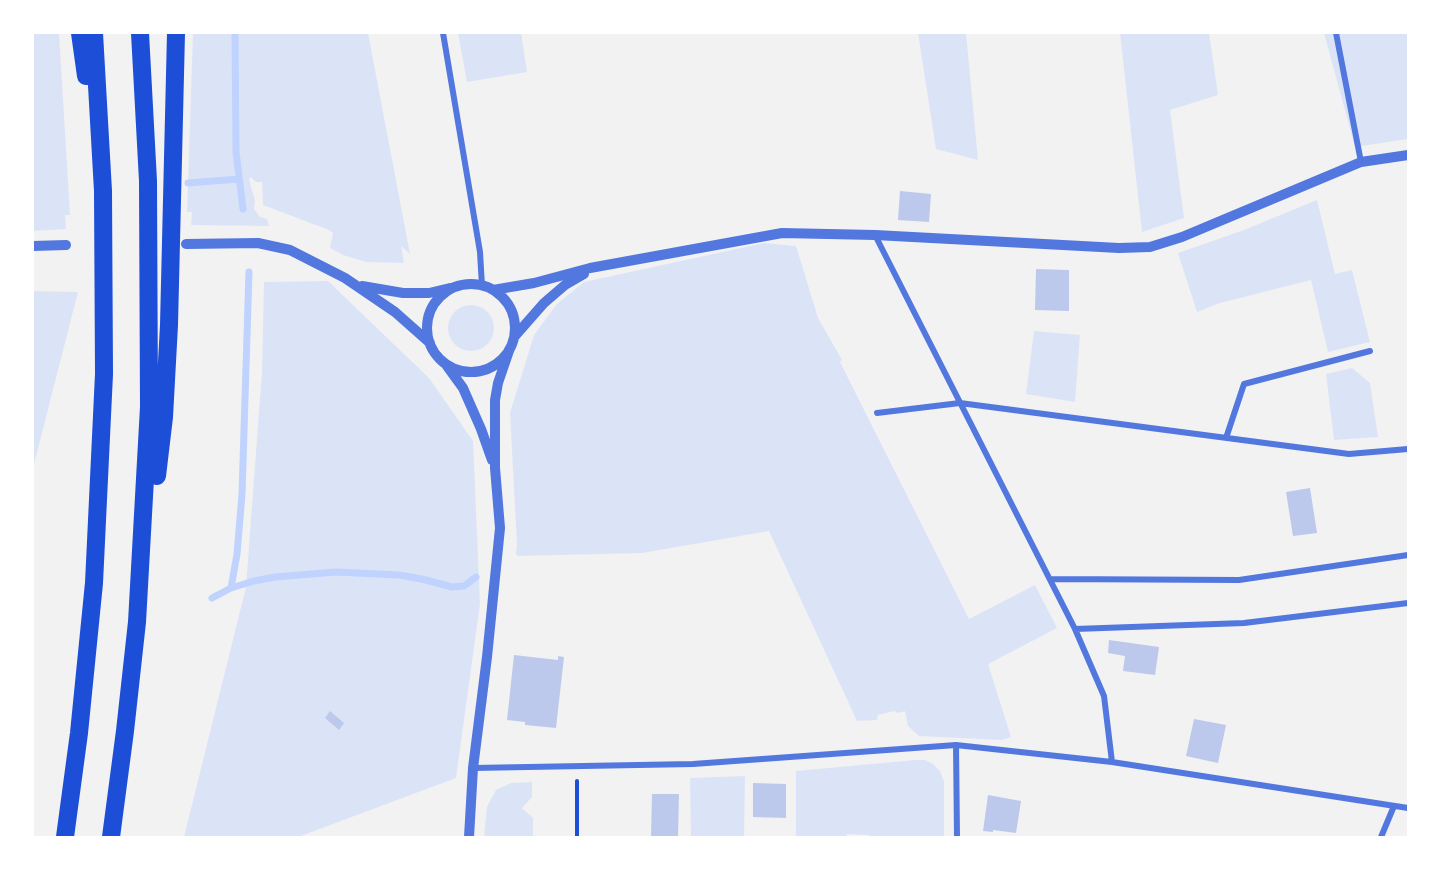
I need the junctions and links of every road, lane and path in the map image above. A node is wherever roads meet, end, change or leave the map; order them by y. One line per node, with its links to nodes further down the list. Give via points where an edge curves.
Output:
1 (80, 33): 9 (highway)
2 (94, 33): 9 (highway)
3 (140, 33): 29 (highway, via 150,326)
4 (176, 33): 29 (highway, via 164,417)
5 (443, 33): 17 (street, via 480,252)
6 (1336, 33): 8 (street)
7 (1408, 155): 8 (street)
8 (1361, 162): 10 (street, via 1150,247)
9 (103, 191): 40 (highway, via 104,374 95,561)
10 (875, 235): 14 (street, via 782,233); 24 (street)
11 (186, 244): 15 (street, via 274,245)
12 (66, 245): 13 (street)
13 (33, 246)
14 (604, 265): 18 (street); 19 (street, via 554,294)
15 (345, 278): 16 (street, via 365,287 403,293 429,293); 20 (street, via 395,312)
16 (460, 286): 17 (street); 20 (street, via 436,302 430,314)
17 (482, 286): 18 (street)
18 (493, 290): 19 (street, via 513,315)
19 (514, 336): 21 (street)
20 (430, 343): 23 (street)
21 (510, 348): 23 (street, via 503,359 480,371 466,372); 28 (street, via 495,400)
22 (1370, 351): 26 (street, via 1244,384)
23 (443, 361): 28 (street, via 463,388)
24 (960, 403): 25 (street); 26 (street); 31 (street)
25 (877, 413)
26 (1226, 438): 27 (street, via 1348,454)
27 (1408, 449)
28 (495, 468): 37 (street, via 500,528)
29 (142, 552): 41 (highway)
30 (1408, 555): 31 (street, via 1239,580)
31 (1050, 579): 33 (street)
32 (1408, 603): 33 (street, via 1244,623)
33 (1075, 629): 35 (street, via 1104,696)
34 (956, 745): 35 (street); 36 (street, via 693,764); 44 (street)
35 (1112, 762): 38 (street)
36 (577, 765): 37 (street); 43 (path)
37 (473, 768): 42 (street)
38 (1394, 806): 39 (street); 45 (street)
39 (1408, 808)
40 (65, 837)
41 (111, 837)
42 (469, 837)
43 (577, 837)
44 (957, 837)
45 (1381, 837)

